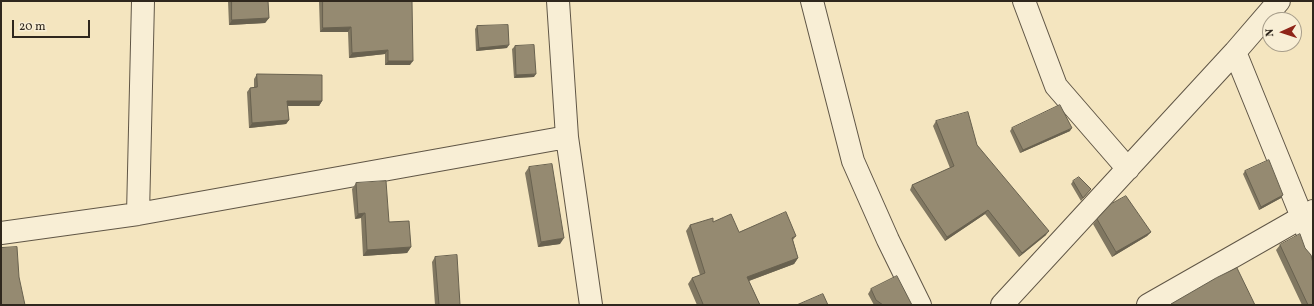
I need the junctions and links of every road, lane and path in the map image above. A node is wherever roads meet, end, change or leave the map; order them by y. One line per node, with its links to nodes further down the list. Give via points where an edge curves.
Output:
1 (143, 1): 9 (street)
2 (558, 1): 7 (street)
3 (812, 1): 14 (street, via 854,161 888,240)
4 (1024, 1): 8 (street, via 1056,86)
5 (1279, 1): 6 (street)
6 (1235, 52): 8 (street); 10 (street)
7 (566, 137): 9 (street); 13 (street)
8 (1128, 169): 15 (street)
9 (138, 214): 11 (street)
10 (1308, 214): 12 (street); 16 (street)
11 (1, 233)
12 (1313, 249)
13 (592, 305)
14 (920, 305)
15 (1002, 305)
16 (1148, 305)

